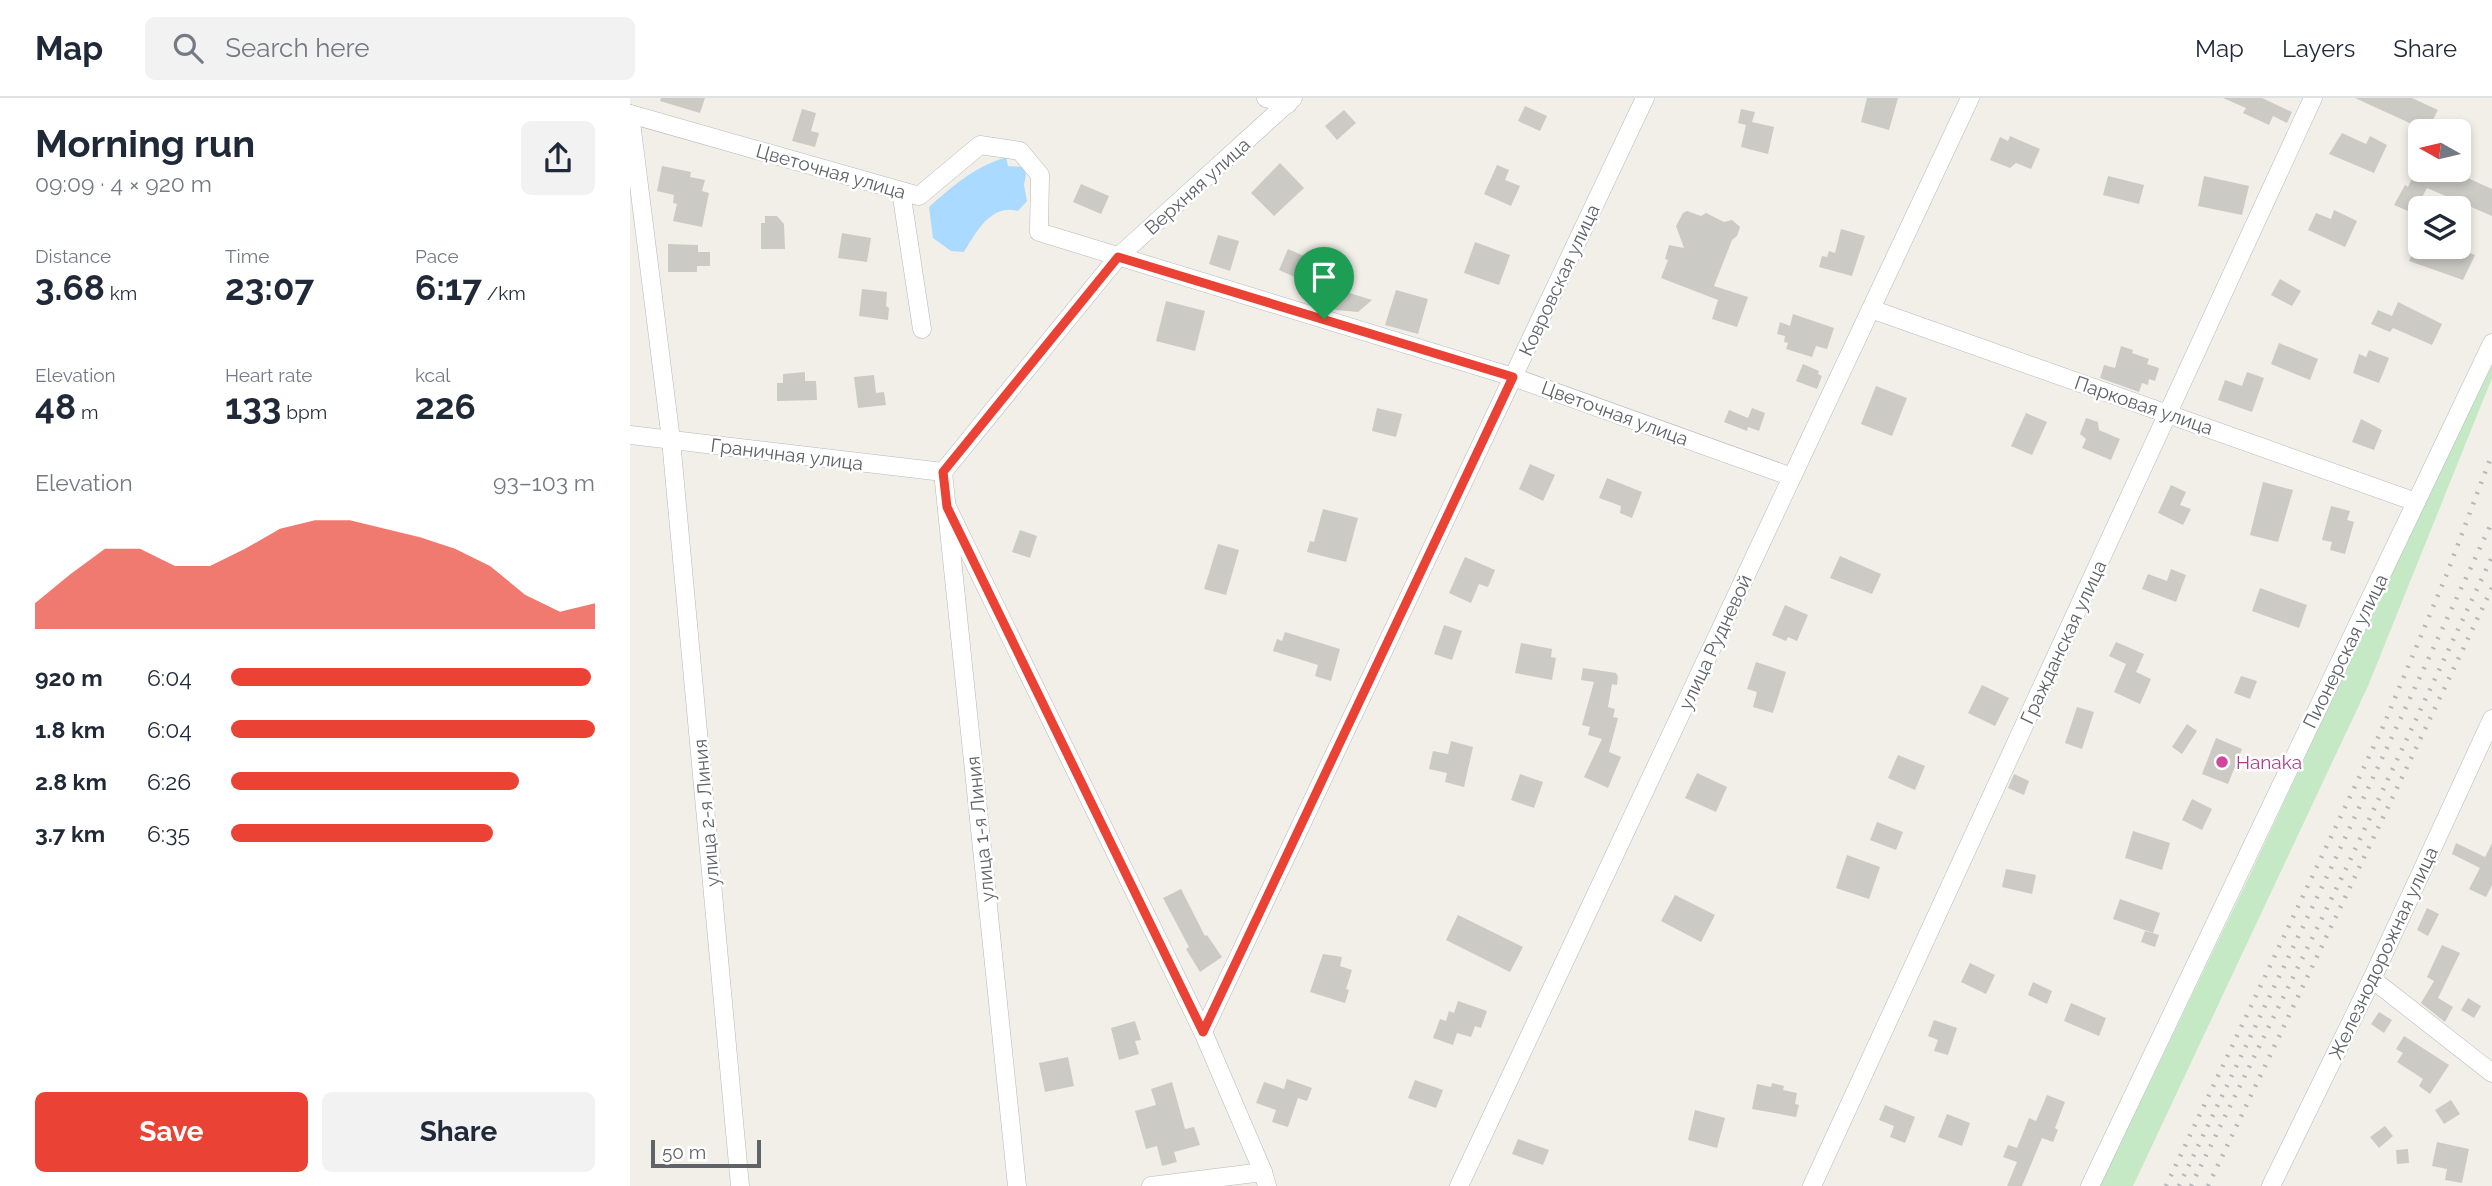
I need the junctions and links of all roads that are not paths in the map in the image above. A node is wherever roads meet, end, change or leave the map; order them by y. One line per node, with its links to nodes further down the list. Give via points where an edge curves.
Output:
1 (1266, 98): 5 (street)
2 (1645, 98): 12 (street, Ковровская улица)
3 (1970, 98): 9 (street, улица Рудневой)
4 (2313, 98): 13 (street, Гражданская улица)
5 (1291, 101): 8 (street, Верхняя улица)
6 (630, 114): 7 (street, Цветочная улица); 15 (street, улица 2-я Линия)
7 (901, 191): 8 (street, Цветочная улица, via 919,196 979,145 1020,151 1040,175 1039,232); 10 (street)
8 (1118, 257): 12 (street, Цветочная улица); 16 (street, Верхняя улица)
9 (1871, 309): 13 (street, Парковая улица); 17 (street, улица Рудневой)
10 (922, 329)
11 (2492, 343): 18 (street, Пионерская улица)
12 (1513, 377): 17 (street, Цветочная улица); 22 (street, Ковровская улица)
13 (2168, 414): 18 (street, Парковая улица); 29 (street, Гражданская улица)
14 (630, 435): 15 (street, Граничная улица)
15 (671, 440): 16 (street, Граничная улица); 25 (street, улица 2-я Линия)
16 (943, 472): 19 (street, улица 1-я Линия)
17 (1792, 477): 28 (street, улица Рудневой)
18 (2416, 502): 30 (street, Пионерская улица)
19 (947, 507): 22 (street); 26 (street, улица 1-я Линия)
20 (2492, 719): 21 (street, Железнодорожная улица)
21 (2372, 979): 23 (street); 31 (street, Железнодорожная улица)
22 (1203, 1032): 24 (street)
23 (2492, 1073)
24 (1265, 1179): 27 (street)
25 (740, 1186)
26 (1017, 1186)
27 (1151, 1186)
28 (1459, 1186)
29 (1812, 1186)
30 (2090, 1186)
31 (2271, 1186)

